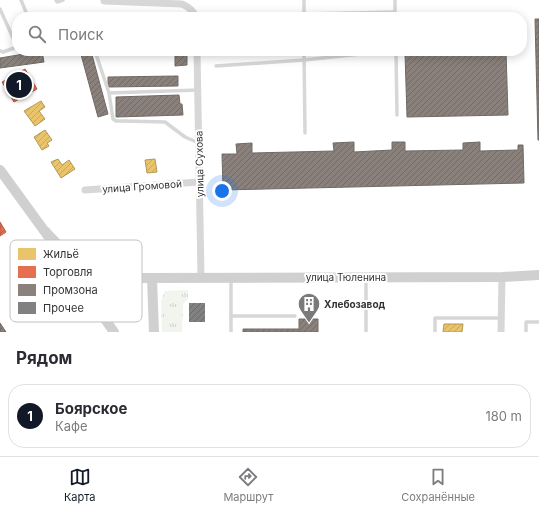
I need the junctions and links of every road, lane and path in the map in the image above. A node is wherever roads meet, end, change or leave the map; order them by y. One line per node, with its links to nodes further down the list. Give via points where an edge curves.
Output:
1 (21, 0): 8 (lane)
2 (56, 0): 3 (lane)
3 (63, 0)
4 (304, 0): 10 (lane)
5 (395, 0): 11 (lane)
6 (104, 1): 9 (street, via 182,4)
7 (0, 9): 12 (lane)
8 (26, 12)
9 (194, 12)
10 (304, 12)
11 (395, 12)
12 (12, 36)
13 (12, 49): 14 (lane, via 3,52)
14 (0, 50)
15 (97, 56): 23 (lane)
16 (197, 56): 22 (street, улица Сухова)
17 (304, 56): 20 (lane)
18 (342, 56): 20 (lane)
19 (396, 56): 24 (lane)
20 (304, 60): 21 (lane); 25 (lane)
21 (216, 66)
22 (198, 90): 23 (lane); 26 (street, улица Сухова)
23 (109, 93): 26 (lane, via 113,119 165,122 185,137)
24 (397, 115)
25 (305, 133)
26 (199, 143): 28 (street, улица Сухова)
27 (0, 170): 30 (main road, улица Тюленина)
28 (200, 182): 29 (street, улица Громовой); 34 (street, улица Сухова)
29 (85, 190)
30 (45, 231): 31 (main road, улица Тюленина); 32 (main road, улица Тюленина)
31 (51, 240)
32 (54, 240)
33 (539, 276): 37 (main road, улица Тюленина)
34 (201, 277): 35 (main road, улица Тюленина); 39 (main road, улица Тюленина)
35 (231, 277): 36 (main road, улица Тюленина); 40 (lane)
36 (366, 277): 37 (main road, улица Тюленина); 48 (lane)
37 (502, 277): 42 (street)
38 (142, 278): 39 (main road, улица Тюленина)
39 (152, 279): 46 (main road)
40 (231, 316): 41 (lane); 47 (lane)
41 (295, 316)
42 (501, 318): 49 (lane, via 435,318); 50 (street)
43 (107, 322): 45 (main road, улица Тюленина)
44 (539, 322): 51 (lane, via 526,322)
45 (114, 332)
46 (154, 332)
47 (231, 332)
48 (366, 332)
49 (435, 332)
50 (501, 332)
51 (526, 332)

